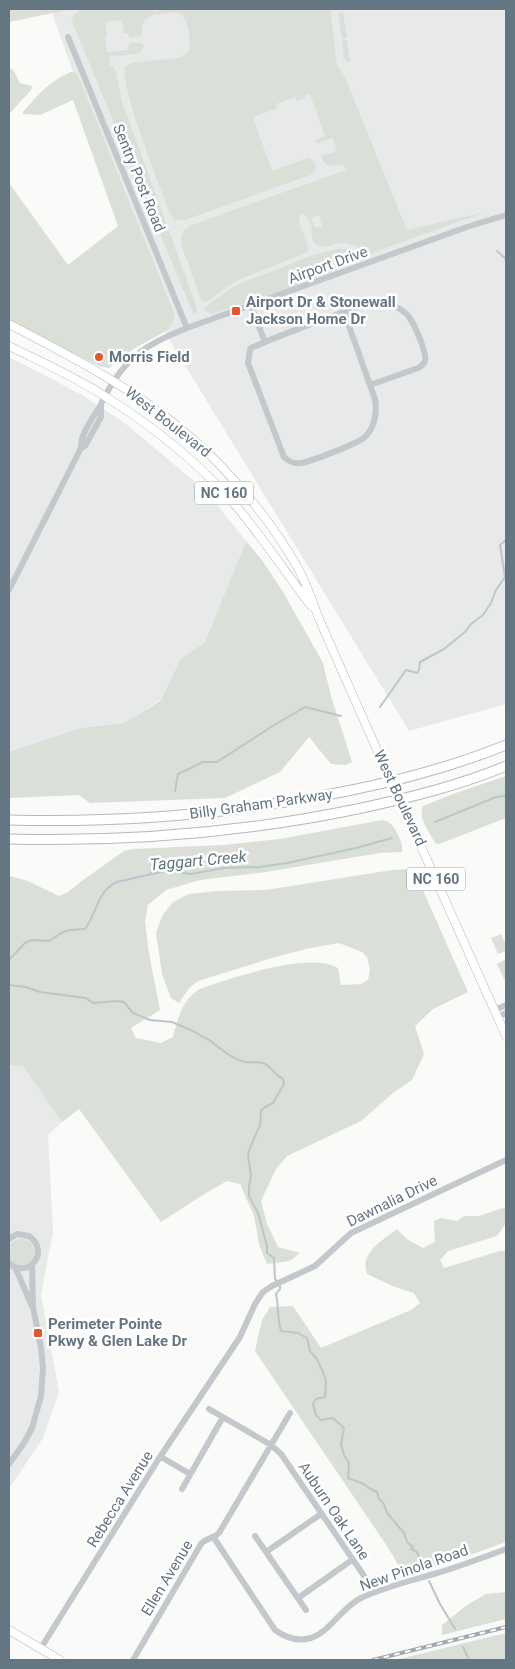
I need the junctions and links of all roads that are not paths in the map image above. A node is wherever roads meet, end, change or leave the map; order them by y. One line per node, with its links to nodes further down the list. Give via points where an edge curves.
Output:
1 (68, 37): 6 (street, Sentry Post Road)
2 (506, 215): 3 (street, Airport Drive)
3 (251, 306): 6 (street, Airport Drive); 7 (street)
4 (344, 312): 7 (street); 10 (street); 10 (street, via 372,303 401,309 410,317 425,354 423,365)
5 (9, 324): 9 (main road, West Boulevard / NC 160)
6 (187, 328): 9 (street, Airport Drive, via 144,348)
7 (264, 342): 10 (street, via 251,348 248,363 282,454 289,462 302,463 364,439 375,421 376,412)
8 (9, 346): 11 (main road, West Boulevard / NC 160)
9 (115, 381): 11 (street, Airport Drive); 13 (main road, West Boulevard / NC 160, via 186,432 246,494 296,563)
10 (370, 385)
11 (105, 396): 12 (street, Airport Drive); 13 (main road, West Boulevard / NC 160, via 146,424 206,475 262,538)
12 (9, 590)
13 (318, 615): 16 (main road, West Boulevard / NC 160)
14 (506, 745): 16 (highway, Billy Graham Parkway, via 451,766)
15 (506, 766): 17 (highway, Billy Graham Parkway)
16 (392, 782): 17 (main road, West Boulevard / NC 160); 18 (highway, Billy Graham Parkway, via 282,804 191,815 99,821)
17 (400, 800): 19 (highway, Billy Graham Parkway, via 285,823 192,835 99,840); 22 (main road, West Boulevard / NC 160)
18 (9, 820)
19 (9, 839)
20 (506, 1005): 22 (street)
21 (506, 1013): 22 (street)
22 (496, 1014): 23 (main road, West Boulevard / NC 160)
23 (506, 1036)
24 (506, 1160): 29 (street, Dawnalia Drive, via 351,1233 311,1268 268,1289 257,1300)
25 (9, 1239): 26 (street, via 23,1234 34,1239 38,1250)
26 (32, 1264): 27 (street, via 22,1268); 28 (street)
27 (12, 1265): 28 (street)
28 (33, 1308): 35 (street, via 43,1368 41,1396 32,1428)
29 (222, 1364): 34 (street, Rebecca Avenue)
30 (209, 1409): 32 (street, Auburn Oak Lane)
31 (290, 1413): 33 (street, Ellen Avenue)
32 (223, 1417): 33 (street, Auburn Oak Lane); 36 (street)
33 (271, 1446): 38 (street, Auburn Oak Lane, via 281,1454); 40 (street, Ellen Avenue)
34 (161, 1457): 36 (street); 48 (street, Rebecca Avenue)
35 (9, 1464)
36 (190, 1474): 37 (street)
37 (182, 1489)
38 (321, 1514): 42 (street); 43 (street, Auburn Oak Lane)
39 (255, 1536): 42 (street)
40 (214, 1538): 44 (street, New Pinola Road, via 275,1630 290,1639 319,1634 359,1599); 50 (street, Ellen Avenue, via 200,1544)
41 (506, 1549): 44 (street, New Pinola Road)
42 (266, 1552): 45 (street)
43 (352, 1560): 44 (street, Auburn Oak Lane); 45 (street)
44 (375, 1592)
45 (298, 1598): 46 (street)
46 (306, 1610)
47 (9, 1630): 48 (main road)
48 (40, 1648): 49 (main road)
49 (60, 1660)
50 (133, 1660)

